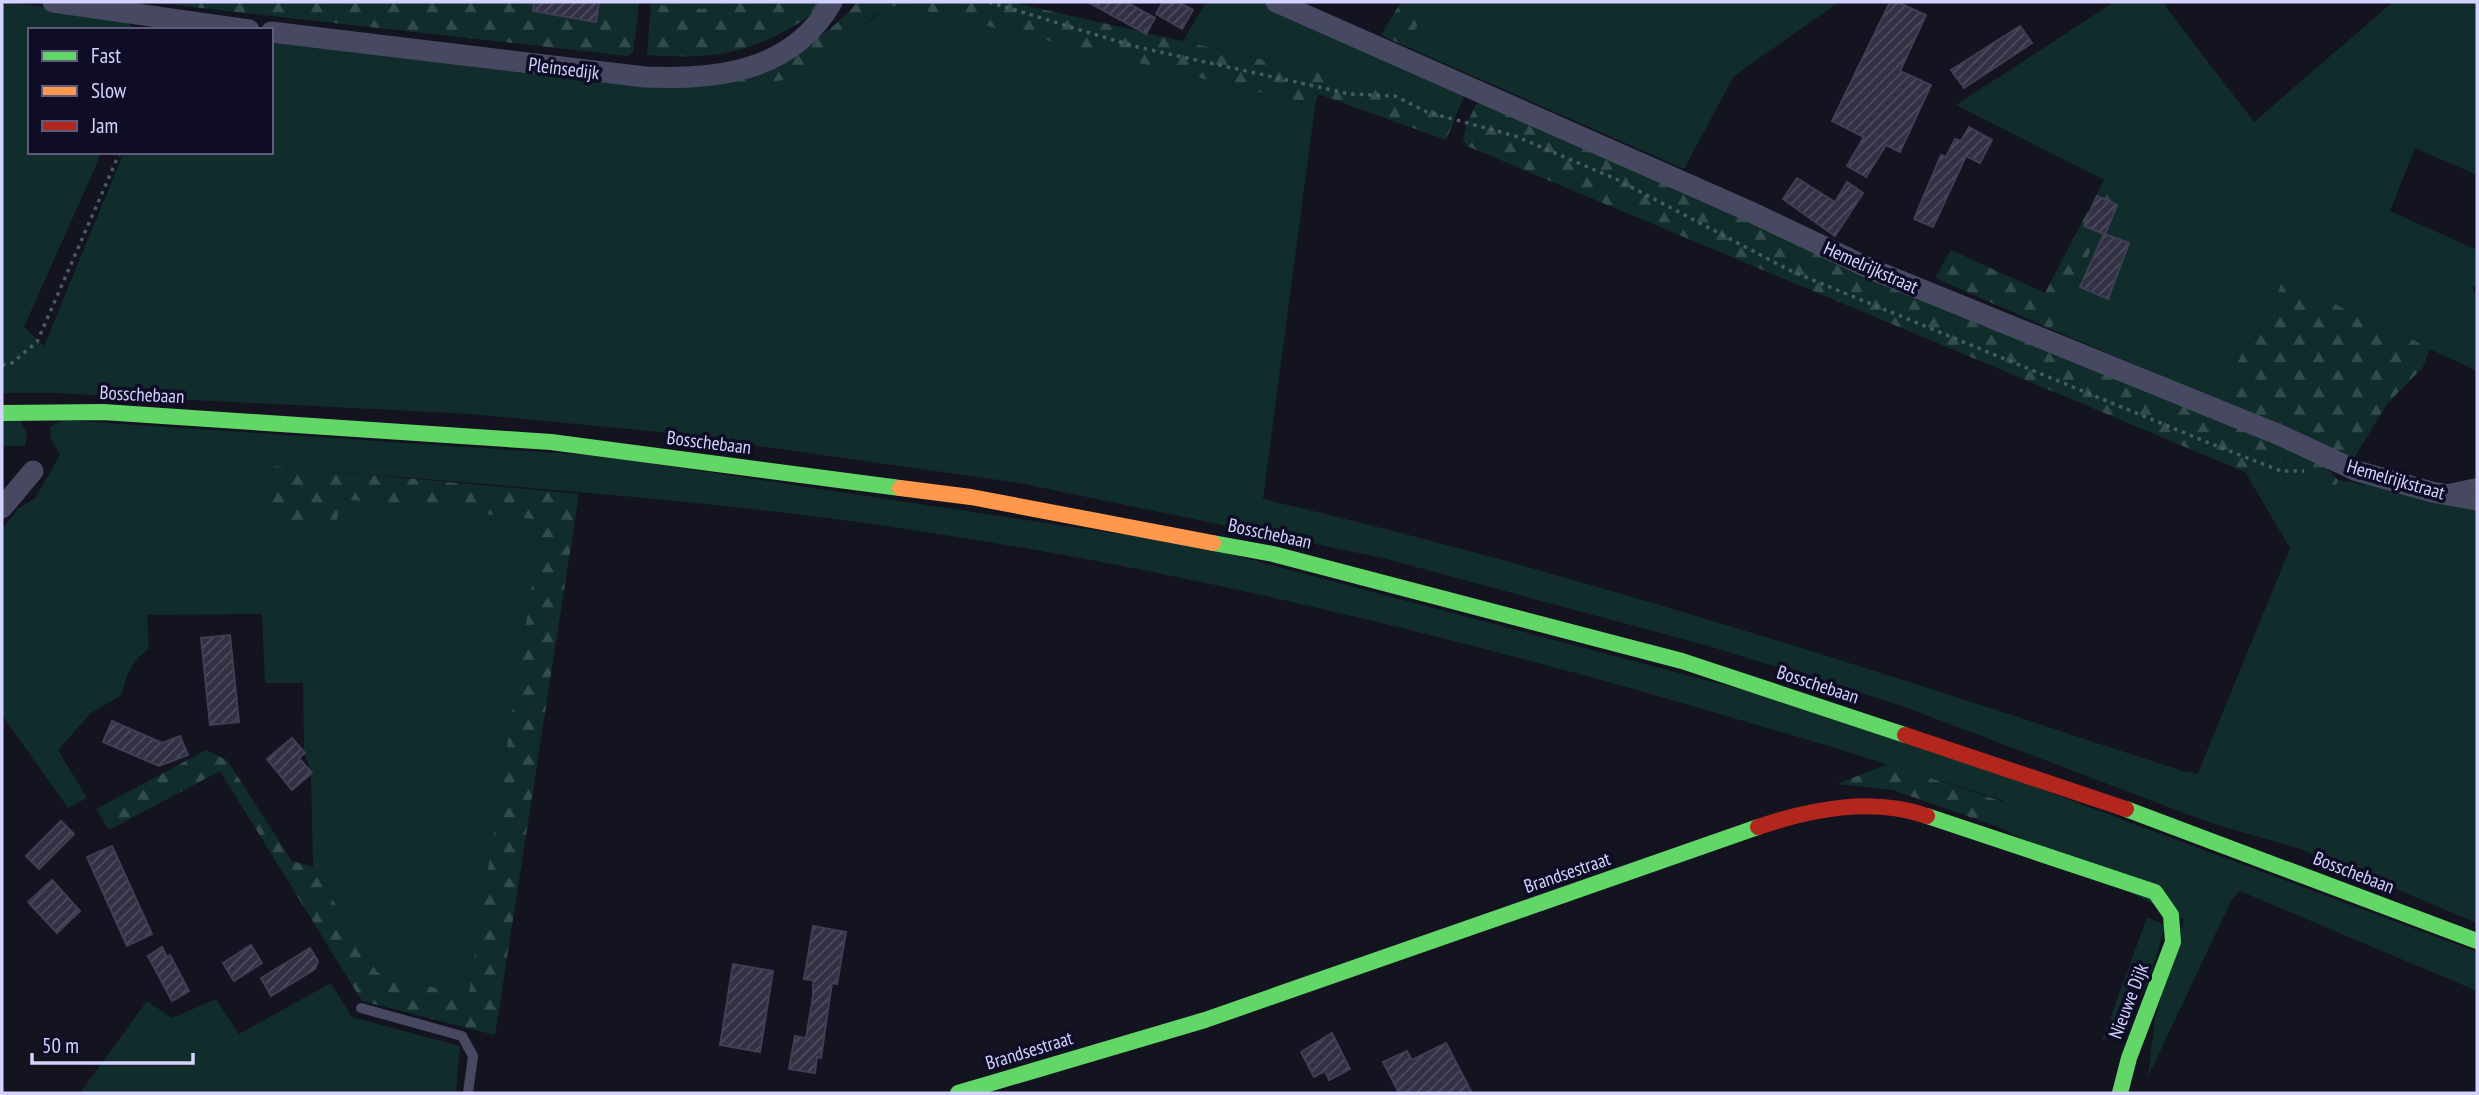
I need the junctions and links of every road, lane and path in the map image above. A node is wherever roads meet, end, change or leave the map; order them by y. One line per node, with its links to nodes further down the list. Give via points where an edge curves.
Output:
1 (53, 2): 5 (street)
2 (832, 2): 6 (street, Pleinsedijk, via 799,40 758,65 693,79)
3 (989, 2): 11 (path, via 1132,46 1350,94 1395,96 1427,112 1515,136 1616,179 1791,271 2281,471)
4 (1276, 2): 13 (street, Hemelrijkstraat, via 1871,269 2282,436 2357,471)
5 (235, 28)
6 (273, 32)
7 (119, 154): 8 (path, via 37,342 12,363)
8 (2, 365)
9 (2, 413): 17 (main road, Bosschebaan, via 103,412 551,442 971,497 1273,554 1682,661 2185,829)
10 (33, 471): 15 (street)
11 (2306, 471)
12 (2477, 483): 13 (lane)
13 (2432, 492): 14 (street, Hemelrijkstraat)
14 (2477, 500)
15 (2, 508)
16 (2175, 925): 20 (main road, Brandsestraat, via 2169,908 2155,892 1909,810 1849,806 1793,816 1205,1020); 21 (main road, Nieuwe Dijk)
17 (2477, 941)
18 (361, 1008): 19 (lane, via 462,1036 473,1056)
19 (468, 1093)
20 (958, 1093)
21 (2120, 1093)

